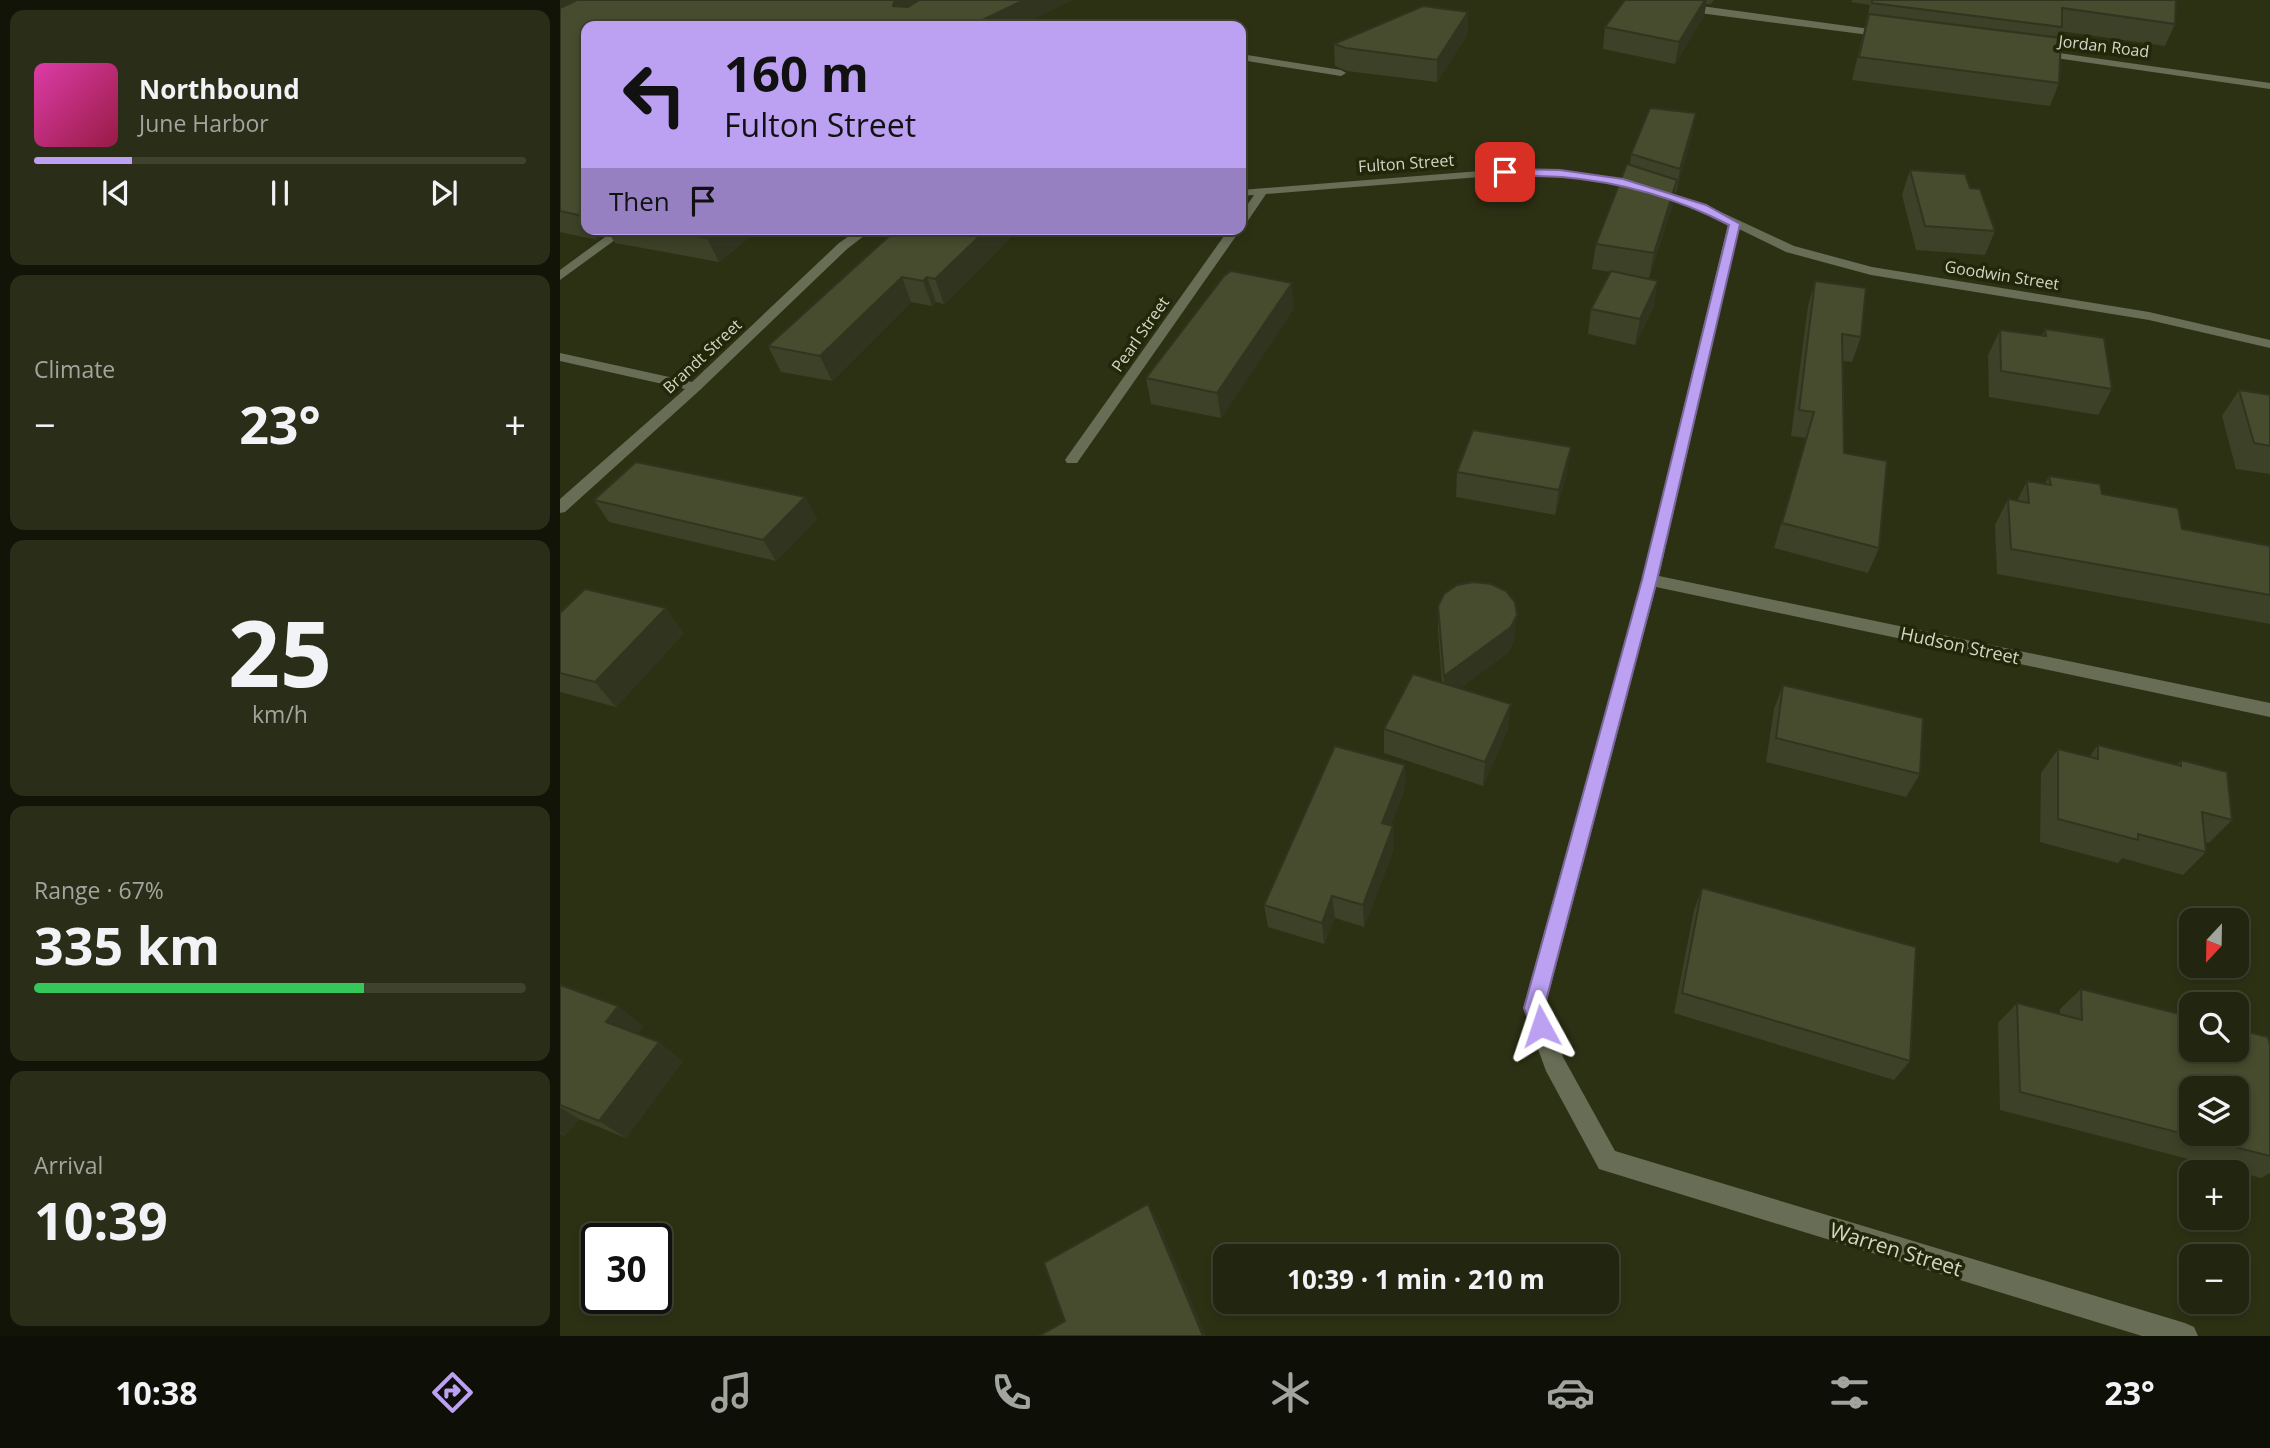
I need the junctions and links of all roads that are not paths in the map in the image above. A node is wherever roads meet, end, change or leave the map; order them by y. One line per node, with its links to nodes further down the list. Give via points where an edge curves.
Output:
1 (1643, 0): 2 (street)
2 (1899, 36)
3 (2021, 51): 6 (street, Jordan Road)
4 (1246, 58): 5 (street)
5 (1341, 73)
6 (2270, 86)
7 (1246, 193): 8 (street, Fulton Street)
8 (1261, 193): 9 (street); 10 (street, Fulton Street, via 1492,173 1560,173 1623,182 1702,207)
9 (1246, 215)
10 (1734, 224): 15 (street, Goodwin Street, via 1790,249 1871,271 2149,316); 20 (street)
11 (617, 235): 14 (street)
12 (859, 235): 17 (street, Brandt Street)
13 (1232, 235): 18 (street, Pearl Street)
14 (560, 276)
15 (2270, 344)
16 (560, 357): 17 (street)
17 (695, 387): 19 (street, Brandt Street)
18 (1072, 460)
19 (560, 508)
20 (1650, 580): 21 (street, Hudson Street); 22 (street, Warren Street, via 1534,1008 1554,1063 1607,1161)
21 (2270, 710)
22 (2185, 1336)

